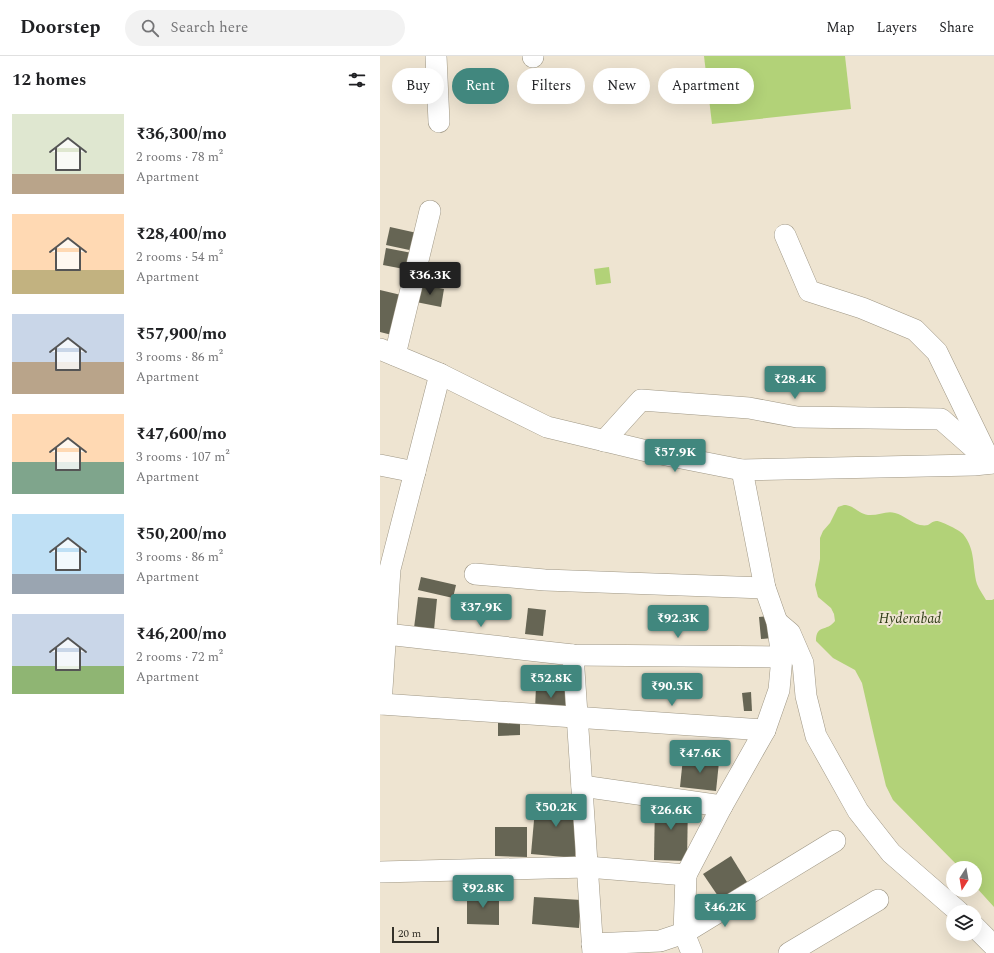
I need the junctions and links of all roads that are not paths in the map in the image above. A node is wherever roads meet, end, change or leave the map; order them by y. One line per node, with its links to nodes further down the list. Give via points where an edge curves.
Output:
1 (436, 56): 2 (street)
2 (439, 122)
3 (430, 211): 5 (street)
4 (785, 235): 8 (street, via 808,290 862,308 915,330 937,352)
5 (387, 352): 6 (street)
6 (440, 374): 7 (street, via 547,428); 11 (street)
7 (604, 441): 8 (street, via 641,400 749,408 797,417 941,419); 10 (street)
8 (992, 463): 10 (street)
9 (380, 465): 11 (street)
10 (742, 470): 13 (street)
11 (415, 472): 15 (street, via 390,569)
12 (475, 574): 13 (street, via 545,580)
13 (765, 588): 14 (street)
14 (777, 622): 17 (street); 28 (street, via 790,633 803,663 806,696 816,736 858,811 891,853)
15 (386, 634): 16 (street); 18 (street)
16 (573, 655): 17 (street); 19 (street)
17 (782, 657): 20 (street, via 779,690)
18 (381, 704): 19 (street)
19 (577, 717): 20 (street); 21 (street)
20 (765, 730): 22 (street)
21 (582, 786): 22 (street); 24 (street)
22 (722, 806): 26 (street)
23 (835, 841): 29 (street)
24 (587, 867): 25 (street); 26 (street); 32 (street)
25 (380, 872)
26 (686, 875): 29 (street)
27 (878, 900): 34 (street)
28 (951, 905)
29 (684, 934): 32 (street, via 660,941); 33 (street)
30 (982, 934): 31 (street)
31 (994, 946)
32 (593, 949)
33 (692, 953)
34 (789, 953)

